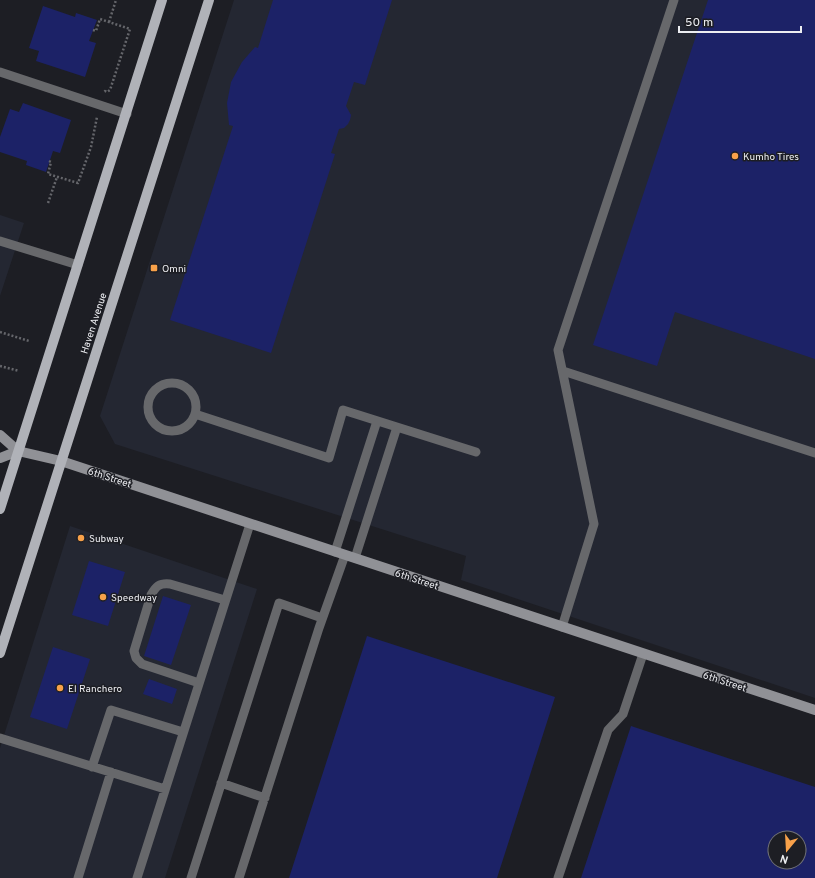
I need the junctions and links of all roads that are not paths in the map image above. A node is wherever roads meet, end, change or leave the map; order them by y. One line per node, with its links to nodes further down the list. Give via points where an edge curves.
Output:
1 (162, 0): 5 (main road)
2 (209, 0): 17 (main road, Haven Avenue)
3 (674, 0): 8 (lane, via 558,350)
4 (0, 72): 5 (lane)
5 (127, 114): 7 (main road)
6 (0, 241): 7 (lane)
7 (78, 265): 13 (main road)
8 (563, 370): 15 (lane); 24 (lane, via 594,524)
9 (194, 414): 9 (lane, via 194,399 185,387 178,384 162,385 150,396 148,412 157,426 164,429 180,429 186,426); 10 (lane, via 329,458 343,410)
10 (377, 420): 11 (lane); 20 (lane)
11 (397, 427): 14 (lane); 21 (lane)
12 (0, 435): 13 (main road, 6th Street)
13 (18, 451): 16 (main road); 17 (main road, 6th Street); 18 (main road)
14 (476, 452)
15 (815, 453)
16 (0, 458)
17 (61, 461): 19 (main road, 6th Street); 25 (main road, Haven Avenue)
18 (0, 509)
19 (250, 524): 20 (main road, 6th Street); 22 (lane)
20 (340, 553): 21 (main road, 6th Street); 23 (lane)
21 (355, 558): 24 (main road, 6th Street)
22 (225, 600): 27 (lane); 27 (lane, via 161,583 155,587 151,595 134,651 136,658 142,664)
23 (322, 618): 33 (lane, via 279,603); 35 (lane)
24 (562, 627): 26 (main road, 6th Street)
25 (0, 653)
26 (643, 654): 28 (main road, 6th Street); 40 (lane, via 623,714 608,730)
27 (199, 683): 29 (lane)
28 (815, 710)
29 (183, 732): 31 (lane, via 111,710); 34 (lane)
30 (0, 738): 31 (lane)
31 (92, 767): 32 (lane)
32 (111, 772): 34 (lane); 36 (lane)
33 (221, 784): 35 (lane); 38 (lane)
34 (165, 789): 37 (lane)
35 (265, 798): 39 (lane)
36 (78, 878)
37 (137, 878)
38 (191, 878)
39 (239, 878)
40 (558, 878)

